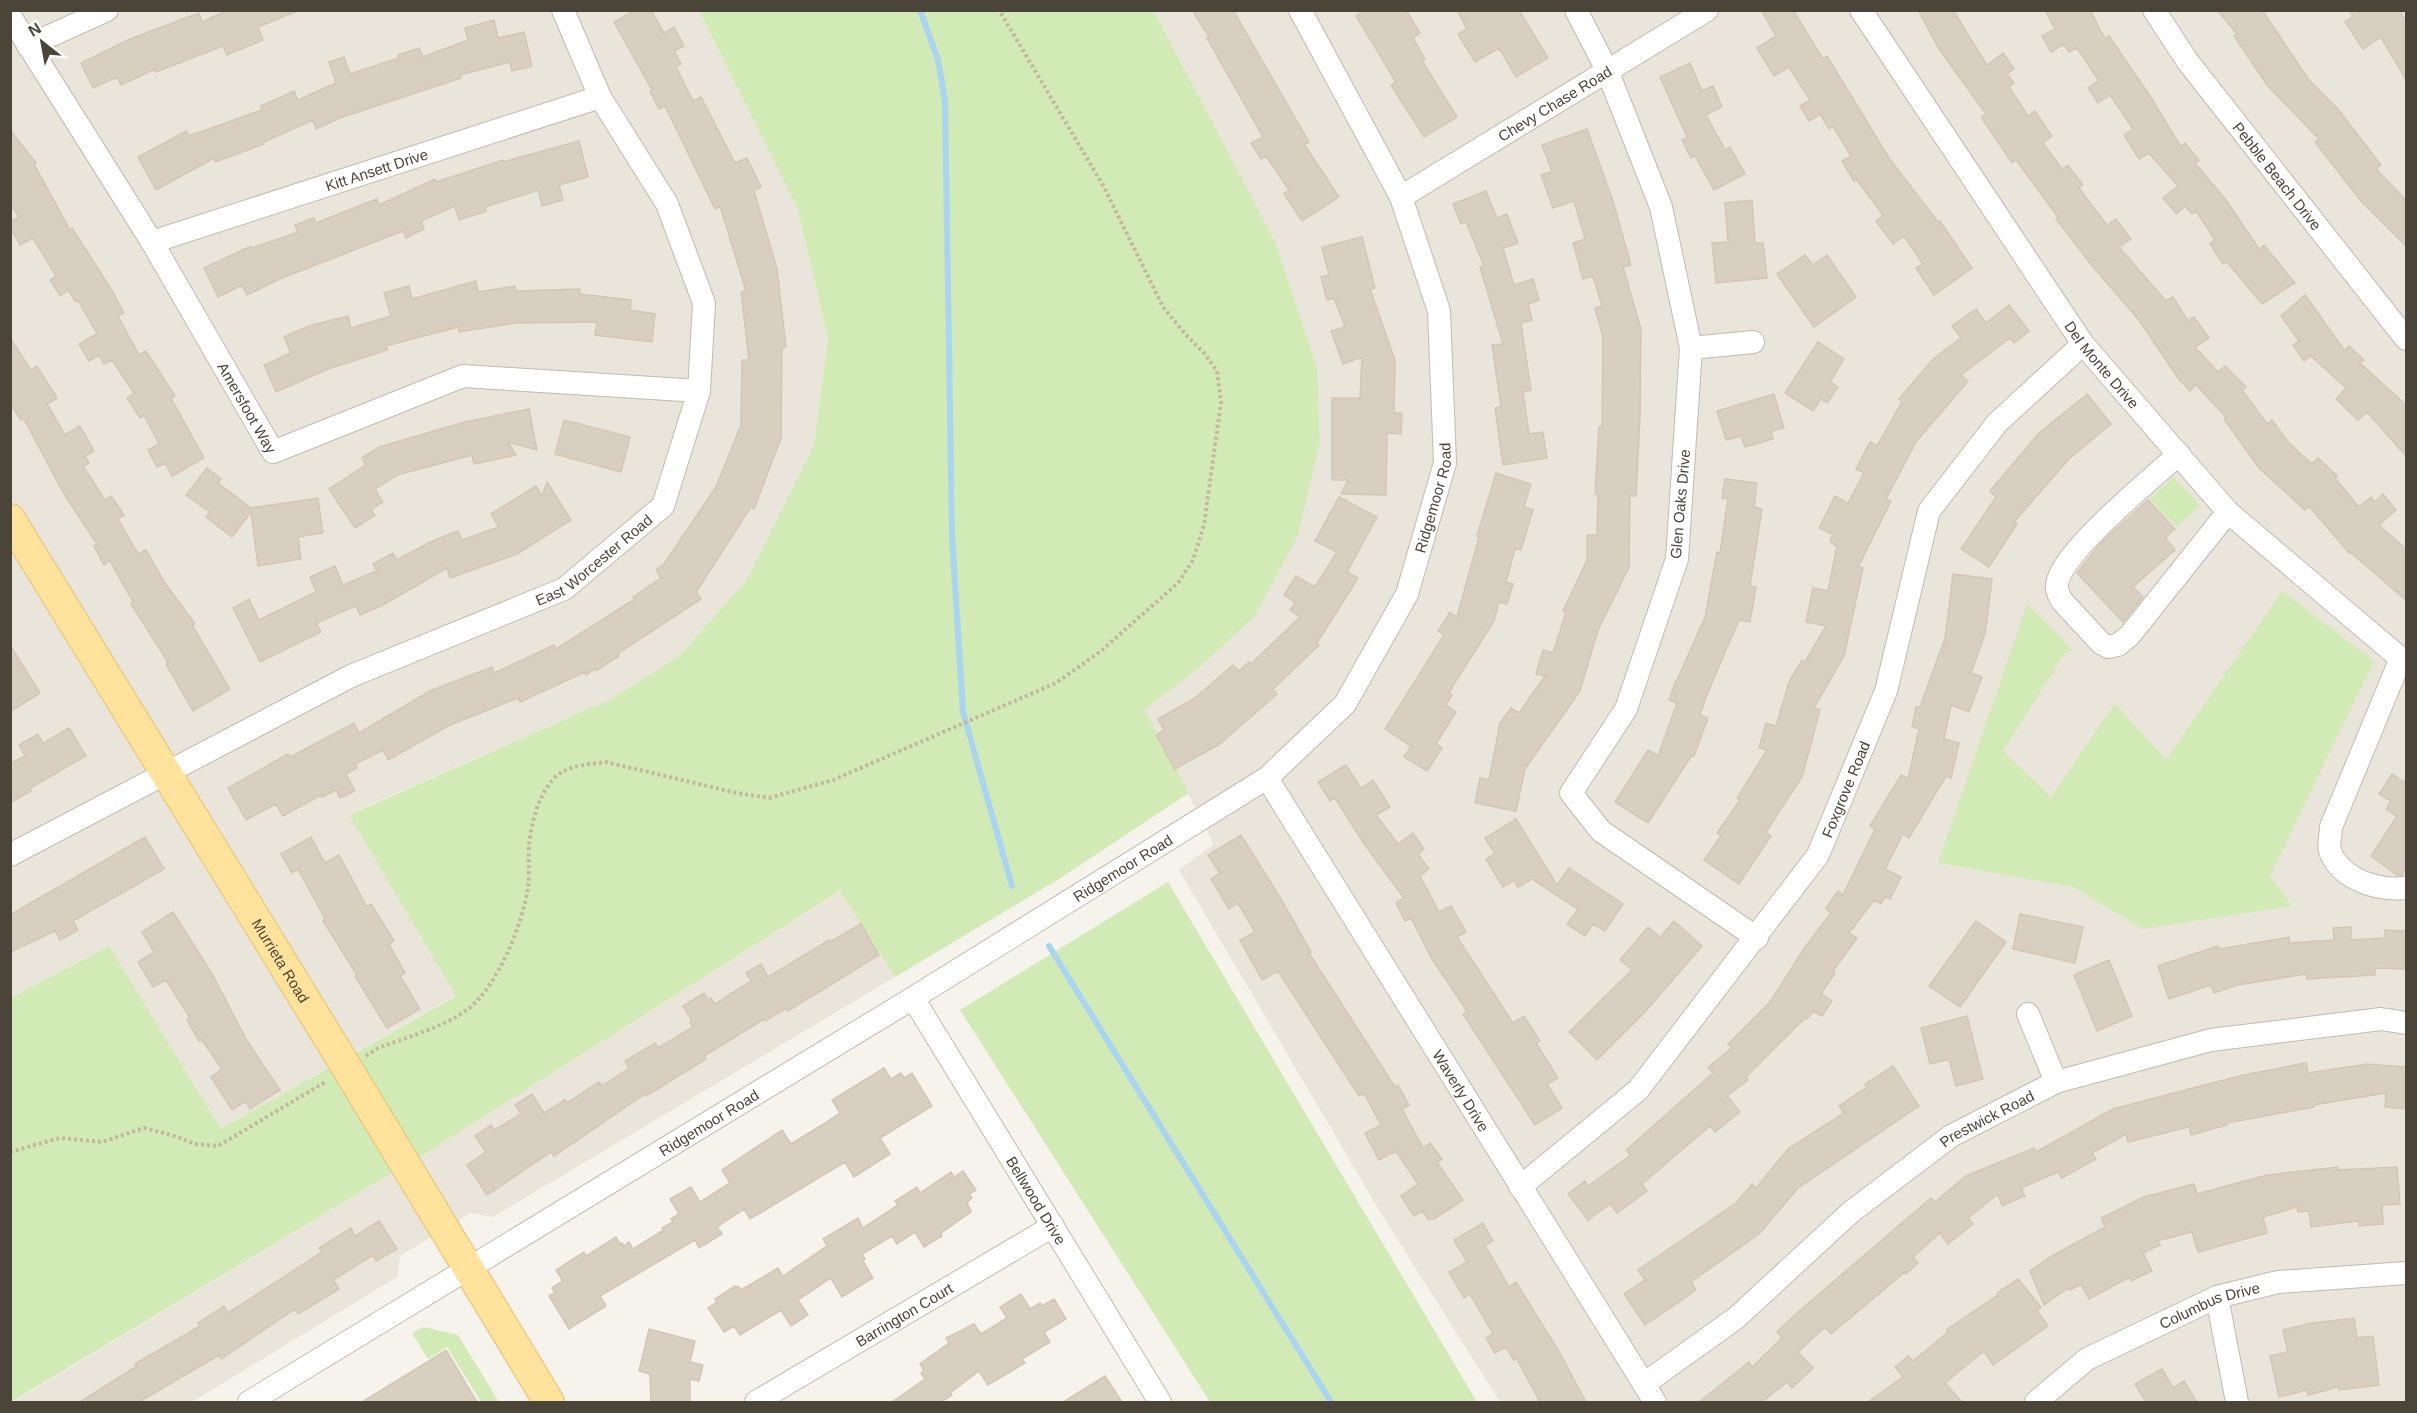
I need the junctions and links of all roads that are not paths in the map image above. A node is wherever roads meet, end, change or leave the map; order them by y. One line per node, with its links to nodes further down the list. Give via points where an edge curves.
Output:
1 (107, 10): 9 (street)
2 (563, 10): 11 (street, East Worcester Road)
3 (1300, 10): 12 (street, Ridgemoor Road)
4 (1575, 10): 10 (street, Glen Oaks Drive)
5 (1707, 10): 10 (street, Chevy Chase Road)
6 (1861, 10): 16 (street, Del Monte Drive)
7 (2154, 10): 14 (street, Pebble Beach Drive, via 2188,62)
8 (10, 16): 9 (street, Amersfoot Way)
9 (28, 46): 13 (street, Amersfoot Way)
10 (1607, 70): 12 (street, Chevy Chase Road); 17 (street, Glen Oaks Drive, via 1661,207)
11 (600, 97): 13 (street, Kitt Ansett Drive); 18 (street, East Worcester Road, via 667,204 704,303)
12 (1401, 197): 24 (street, Ridgemoor Road, via 1438,311 1445,463 1407,594 1351,694)
13 (152, 242): 18 (street, Amersfoot Way, via 273,452 463,376)
14 (2406, 339)
15 (1753, 342): 17 (street)
16 (2083, 344): 19 (street, Del Monte Drive); 27 (street, Foxgrove Road, via 1997,423 1929,511 1886,691 1818,855)
17 (1691, 348): 27 (street, Glen Oaks Drive, via 1677,559 1626,709 1571,793 1601,831)
18 (699, 392): 23 (street, East Worcester Road, via 663,506 564,589 351,676)
19 (2179, 454): 20 (street, Del Monte Drive); 20 (street, via 2071,556 2056,583 2062,601 2101,643 2108,647 2118,645 2167,591)
20 (2228, 512): 22 (street, Del Monte Drive)
21 (10, 519): 23 (main road, Murrieta Road)
22 (2404, 660): 26 (street, via 2331,827 2329,849 2340,870 2364,883)
23 (165, 773): 25 (street, East Worcester Road); 34 (main road, Murrieta Road)
24 (1267, 778): 28 (street, Ridgemoor Road); 32 (street, Waverly Drive)
25 (10, 855)
26 (2406, 888)
27 (1757, 938): 32 (street, Foxgrove Road, via 1638,1090)
28 (913, 998): 33 (street, Bellwood Drive); 34 (street, Ridgemoor Road)
29 (2028, 1014): 31 (street)
30 (2406, 1023): 31 (street, Prestwick Road, via 2381,1019 2211,1040)
31 (2056, 1082): 37 (street, Prestwick Road, via 1951,1136 1851,1212)
32 (1520, 1187): 37 (street, Waverly Drive)
33 (1053, 1226): 40 (street, Barrington Court); 41 (street, Bellwood Drive)
34 (468, 1268): 38 (street, Ridgemoor Road); 39 (main road, Murrieta Road)
35 (2406, 1273): 36 (street, Columbus Drive, via 2278,1281)
36 (2217, 1296): 42 (street, Columbus Drive, via 2087,1359); 43 (street)
37 (1650, 1393)
38 (249, 1402)
39 (549, 1402)
40 (756, 1402)
41 (1160, 1402)
42 (2036, 1402)
43 (2237, 1402)

